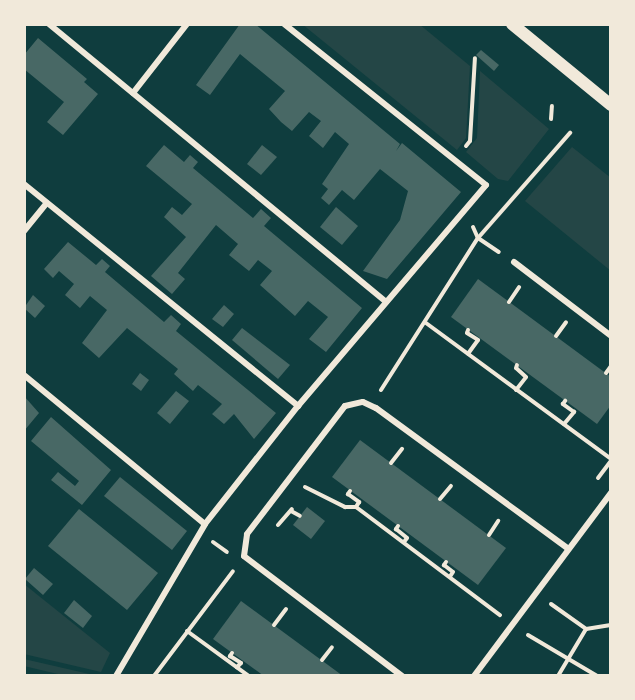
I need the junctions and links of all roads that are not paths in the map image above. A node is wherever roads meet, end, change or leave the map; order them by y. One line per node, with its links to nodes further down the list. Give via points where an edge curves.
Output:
1 (49, 24): 5 (street)
2 (187, 24): 5 (street)
3 (284, 24): 11 (street, via 486,185)
4 (512, 24): 6 (main road)
5 (133, 93): 11 (street)
6 (611, 105)
7 (24, 184): 8 (street)
8 (47, 203): 9 (street); 14 (street)
9 (24, 231)
10 (514, 262): 12 (street)
11 (386, 302): 14 (street)
12 (611, 336)
13 (24, 375): 16 (street)
14 (298, 406): 16 (street)
15 (611, 493): 17 (street)
16 (206, 524): 18 (street)
17 (567, 548): 19 (street, via 376,408 363,402 345,406 248,534 244,556); 20 (street)
18 (116, 676)
19 (402, 676)
20 (474, 676)

